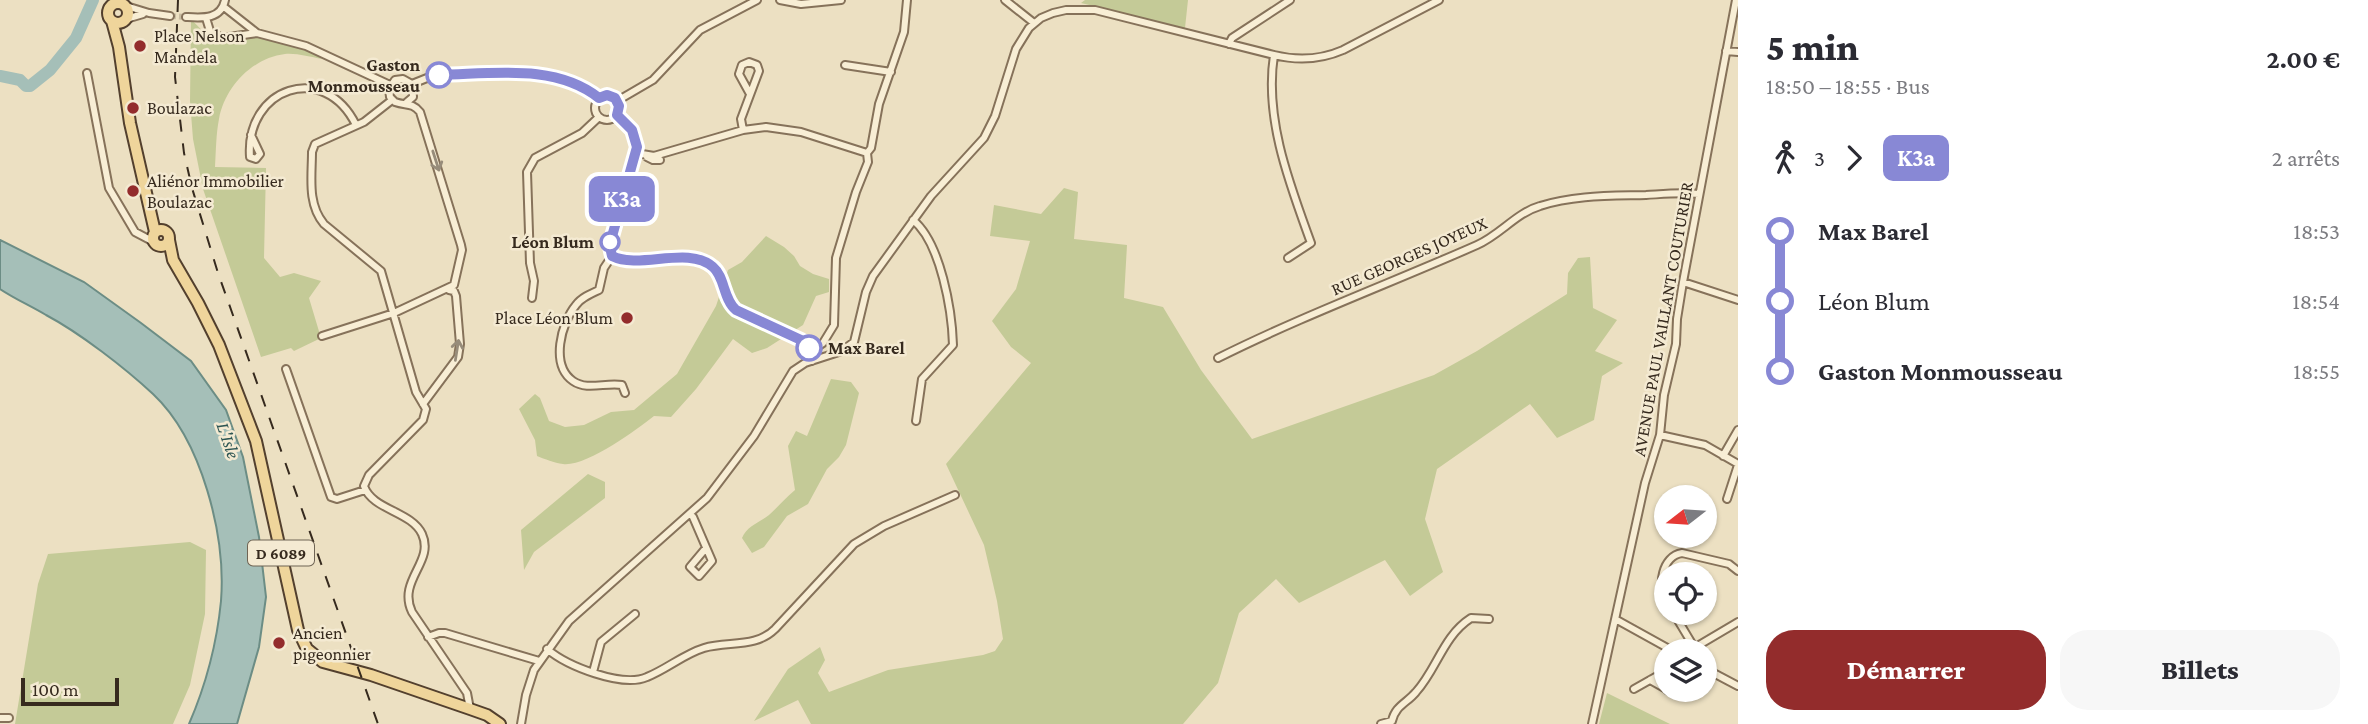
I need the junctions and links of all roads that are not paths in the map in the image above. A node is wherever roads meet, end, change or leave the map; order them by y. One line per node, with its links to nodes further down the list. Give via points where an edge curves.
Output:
1 (757, 0): 32 (street, via 700,30 653,80)
2 (780, 0): 3 (street, via 801,4)
3 (841, 0)
4 (908, 0): 25 (street)
5 (1005, 0): 17 (street)
6 (1290, 0): 19 (street)
7 (1439, 0): 23 (street, via 1327,56)
8 (1736, 0): 21 (street, AVENUE PAUL VAILLANT COUTURIER)
9 (118, 3): 11 (street); 15 (main road, via 128,12); 16 (main road, via 109,15)
10 (225, 3): 14 (street, via 218,13); 18 (street)
11 (149, 13): 12 (street); 15 (street)
12 (170, 16)
13 (186, 17): 14 (street)
14 (206, 18): 18 (street, via 210,31 222,38)
15 (126, 19): 16 (main road); 20 (main road, D 6089)
16 (112, 21): 20 (main road, D 6089)
17 (1034, 23): 19 (street, via 1066,10 1095,10); 44 (street, via 1016,49 984,138)
18 (257, 33): 27 (street, via 306,46)
19 (1229, 44): 23 (street)
20 (119, 47): 45 (main road, D 6089, via 124,94)
21 (1726, 51): 22 (street); 43 (street, AVENUE PAUL VAILLANT COUTURIER)
22 (1738, 52)
23 (1274, 55): 47 (street, via 1271,86 1279,139 1311,243)
24 (845, 65): 25 (street)
25 (891, 72): 40 (street)
26 (87, 73): 45 (street, via 109,188 139,236)
27 (390, 85): 28 (street, via 403,79); 31 (street)
28 (412, 85): 30 (street, via 432,76 535,74 572,81); 33 (street, via 413,97)
29 (750, 93): 29 (street, via 759,68 749,62 739,74); 37 (street, via 741,119)
30 (599, 98): 32 (street, via 607,95); 35 (street, via 595,105)
31 (392, 100): 33 (street); 36 (street)
32 (617, 100): 34 (street)
33 (407, 103): 49 (street, one-way to 49, via 420,112 461,245 456,281)
34 (617, 115): 35 (street, via 608,120); 39 (street, via 635,135)
35 (599, 117): 50 (street, via 582,133 535,158 527,172)
36 (356, 125): 38 (street, via 338,100 315,89 296,88 265,106); 52 (street, via 314,144 313,202 324,224 381,271)
37 (743, 130): 40 (street, via 790,130); 41 (street)
38 (251, 135)
39 (636, 153): 41 (street); 46 (street, via 611,240)
40 (867, 153): 54 (street, via 868,162 836,258 834,325 823,343)
41 (645, 156): 42 (street)
42 (660, 160)
43 (1699, 194): 48 (street, AVENUE PAUL VAILLANT COUTURIER); 55 (street, RUE GEORGES JOYEUX, via 1585,198 1539,206 1482,243)
44 (914, 220): 56 (street, via 873,276 853,342 842,351); 60 (street, via 930,244 953,332 953,345 922,379)
45 (159, 237): 87 (main road, D 6089, via 219,345 256,441 301,640 323,662)
46 (612, 256): 54 (street, via 691,258 707,263 716,270 736,310 801,340); 58 (street, via 599,290 575,306 561,344 560,361 574,382 618,384)
47 (1288, 258)
48 (1684, 282): 51 (street); 62 (street, AVENUE PAUL VAILLANT COUTURIER)
49 (448, 290): 52 (street); 59 (street, one-way to 49, via 458,356 456,296)
50 (532, 298)
51 (1738, 300)
52 (394, 313): 53 (street); 59 (street, via 415,392)
53 (323, 336)
54 (811, 351): 56 (street)
55 (1218, 358)
56 (812, 361): 68 (street, via 788,377 754,436)
57 (286, 369): 65 (street, via 331,498)
58 (625, 393)
59 (424, 404): 65 (street, via 423,421 369,474)
60 (916, 421)
61 (1738, 430): 63 (street)
62 (1660, 435): 63 (street, via 1705,445); 74 (street, AVENUE PAUL VAILLANT COUTURIER)
63 (1723, 456): 64 (street)
64 (1738, 465): 67 (street)
65 (365, 490): 76 (street, via 421,532 424,554 407,600)
66 (954, 495): 81 (street, via 854,544 765,638 700,649 635,681)
67 (1727, 499)
68 (690, 514): 69 (street); 79 (street, via 569,621)
69 (706, 548)
70 (1667, 562): 71 (street, via 1682,553 1729,564)
71 (1738, 571)
72 (635, 614): 81 (street, via 601,642)
73 (1489, 619): 91 (street, via 1471,618 1458,629 1418,690 1396,710)
74 (1617, 620): 78 (street); 95 (street, AVENUE PAUL VAILLANT COUTURIER)
75 (1738, 622): 77 (street)
76 (428, 637): 80 (street, via 445,634); 84 (street)
77 (1709, 639)
78 (1654, 640)
79 (547, 649): 80 (street); 81 (street)
80 (539, 661): 93 (street)
81 (593, 672)
82 (1717, 675): 85 (street)
83 (1654, 679): 86 (street)
84 (458, 681): 87 (street, via 461,694); 88 (street)
85 (1738, 686)
86 (1634, 689)
87 (457, 705): 88 (main road, D 6089)
88 (470, 709): 92 (main road, D 6089)
89 (0, 718): 90 (street)
90 (9, 718)
91 (1395, 722): 94 (street)
92 (499, 724)
93 (521, 724)
94 (1381, 724)
95 (1592, 724)

